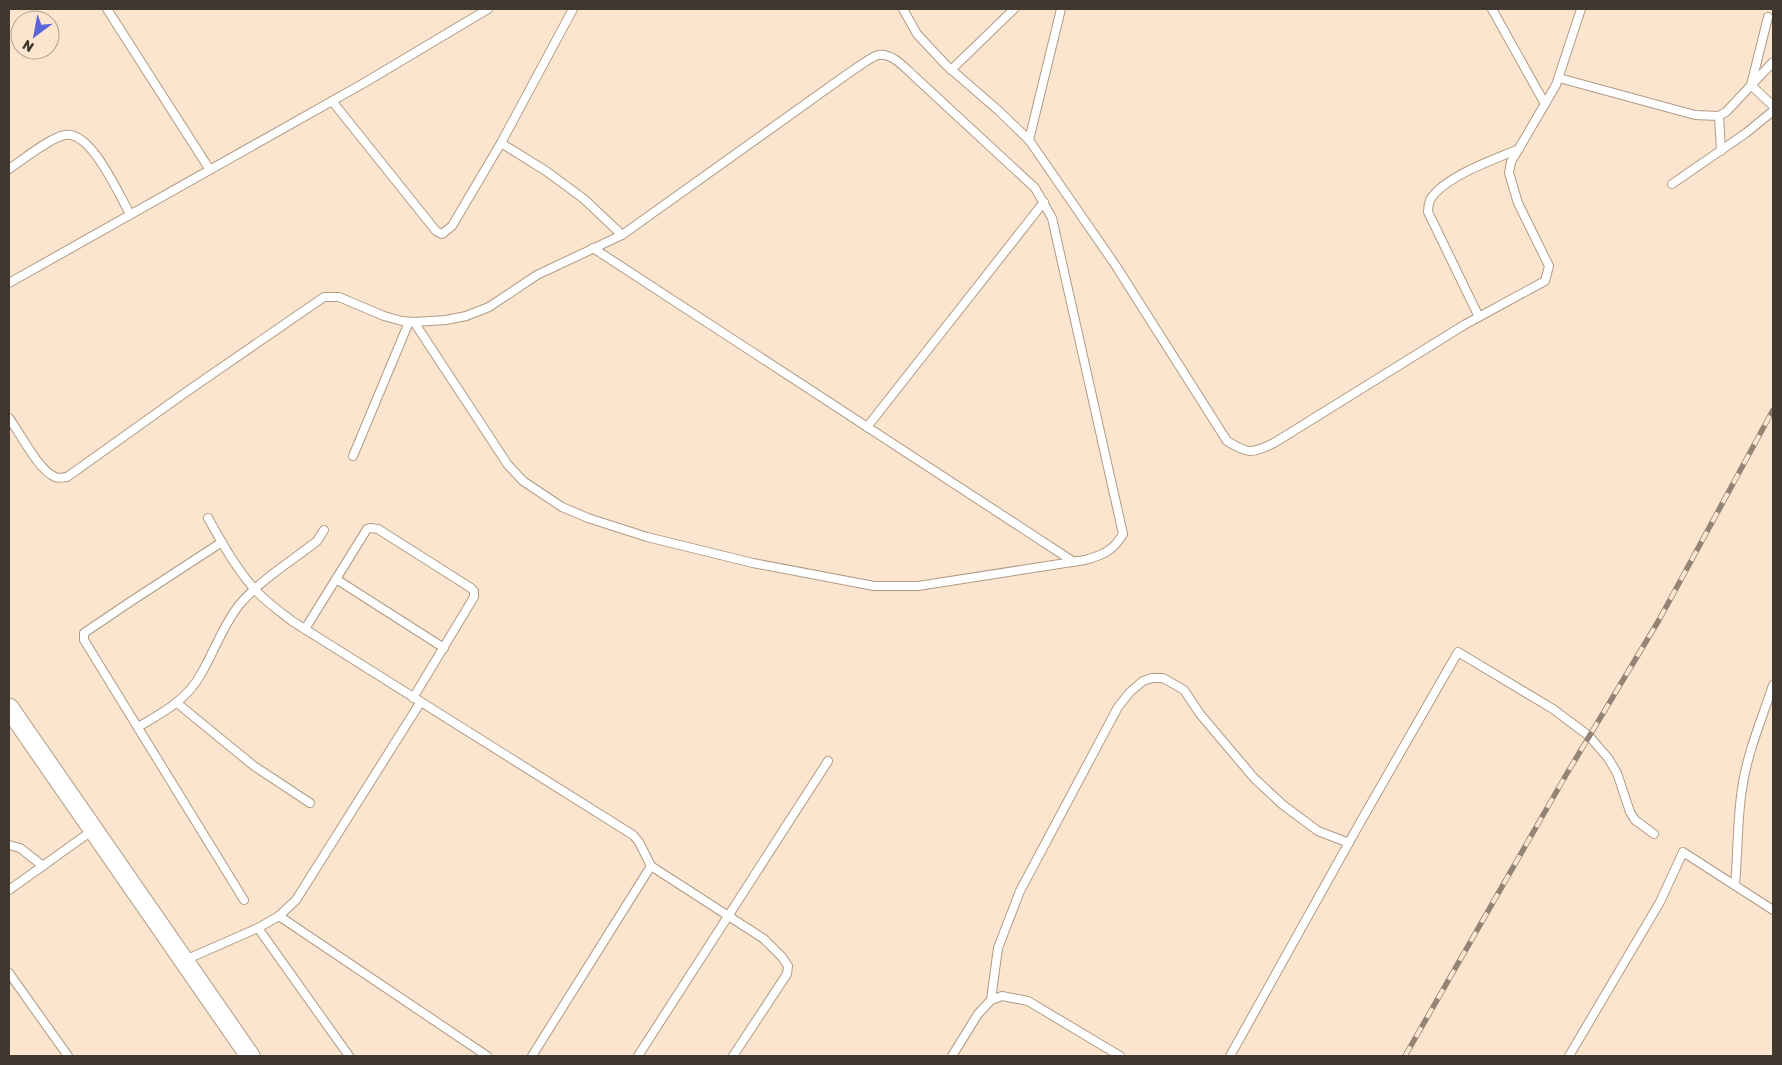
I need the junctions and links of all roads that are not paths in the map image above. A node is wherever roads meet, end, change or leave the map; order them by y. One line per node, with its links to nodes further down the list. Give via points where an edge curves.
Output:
1 (107, 9): 24 (lane)
2 (488, 9): 14 (lane)
3 (573, 9): 20 (lane)
4 (903, 9): 11 (lane, via 917,34)
5 (1014, 9): 11 (lane)
6 (1061, 9): 19 (lane)
7 (1582, 9): 12 (lane)
8 (1493, 10): 15 (lane)
9 (1768, 17): 13 (lane)
10 (1773, 62): 13 (lane)
11 (951, 70): 19 (lane)
12 (1559, 78): 15 (lane); 18 (lane, via 1672,110)
13 (1751, 85): 16 (lane); 18 (lane)
14 (332, 101): 20 (lane, via 436,231 442,234 452,226); 24 (lane)
15 (1545, 104): 21 (lane)
16 (1773, 106)
17 (1773, 112): 22 (lane)
18 (1719, 116): 22 (lane)
19 (1029, 140): 31 (lane, via 1116,266 1227,441 1243,451 1258,451 1274,443)
20 (501, 143): 28 (lane, via 584,199)
21 (1520, 148): 31 (lane, via 1511,162 1509,173 1518,203 1549,266 1545,281); 31 (lane, via 1459,175 1430,200 1428,212)
22 (1721, 151): 25 (lane)
23 (9, 169): 27 (lane, via 54,139 65,134 76,136 94,151)
24 (210, 170): 27 (lane)
25 (1672, 184)
26 (1044, 202): 28 (lane, via 1036,188 897,61 878,55 846,74); 34 (lane); 39 (lane, via 1052,218 1122,534 1117,544 1102,556)
27 (130, 214): 30 (lane)
28 (622, 234): 29 (lane)
29 (593, 248): 32 (lane, via 537,275 489,307 446,320); 34 (lane)
30 (9, 282)
31 (1479, 317)
32 (412, 322): 33 (lane, via 384,316 339,297 324,297 67,476 58,478 49,474); 35 (lane); 39 (lane, via 508,466 542,494 588,518 647,537 743,560 874,586 918,586)
33 (9, 418)
34 (867, 427): 39 (lane)
35 (353, 456)
36 (208, 518): 38 (lane)
37 (324, 530): 41 (lane, via 317,541)
38 (222, 542): 41 (lane); 49 (lane, via 84,633 84,640)
39 (1074, 562)
40 (336, 579): 42 (lane); 43 (lane); 43 (lane, via 370,528 378,529 471,588 474,597)
41 (255, 589): 42 (lane); 46 (lane, via 238,606 201,676)
42 (305, 629): 45 (lane)
43 (444, 648): 45 (lane)
44 (1773, 685): 58 (lane, via 1744,775)
45 (413, 698): 47 (lane)
46 (177, 703): 49 (lane); 51 (lane, via 254,766)
47 (420, 703): 57 (lane, via 633,835); 62 (lane, via 296,900)
48 (9, 708): 52 (street)
49 (138, 727): 60 (lane)
50 (828, 761): 63 (lane)
51 (310, 803)
52 (93, 830): 56 (lane); 65 (street)
53 (1654, 834): 54 (lane, via 1630,812 1617,773 1589,736 1553,709 1458,652)
54 (1349, 843): 67 (lane, via 1318,831 1282,805 1247,771 1184,690 1163,678 1143,681 1118,707 1020,891 998,948); 77 (lane)
55 (9, 845): 56 (lane, via 20,848)
56 (43, 866): 59 (lane)
57 (652, 866): 63 (lane); 72 (lane)
58 (1734, 885): 61 (lane); 78 (lane, via 1683,852 1660,902)
59 (9, 890)
60 (244, 900)
61 (1773, 910)
62 (278, 916): 64 (lane); 71 (lane)
63 (728, 916): 73 (lane); 74 (lane, via 764,939 788,966 787,974)
64 (258, 928): 65 (lane); 70 (lane)
65 (183, 961): 69 (street)
66 (9, 973): 68 (lane)
67 (991, 1000): 75 (lane, via 978,1014); 76 (lane, via 1002,996 1028,1001)
68 (68, 1056)
69 (250, 1056)
70 (349, 1056)
71 (488, 1056)
72 (532, 1056)
73 (638, 1056)
74 (733, 1056)
75 (952, 1056)
76 (1120, 1056)
77 (1230, 1056)
78 (1569, 1056)

